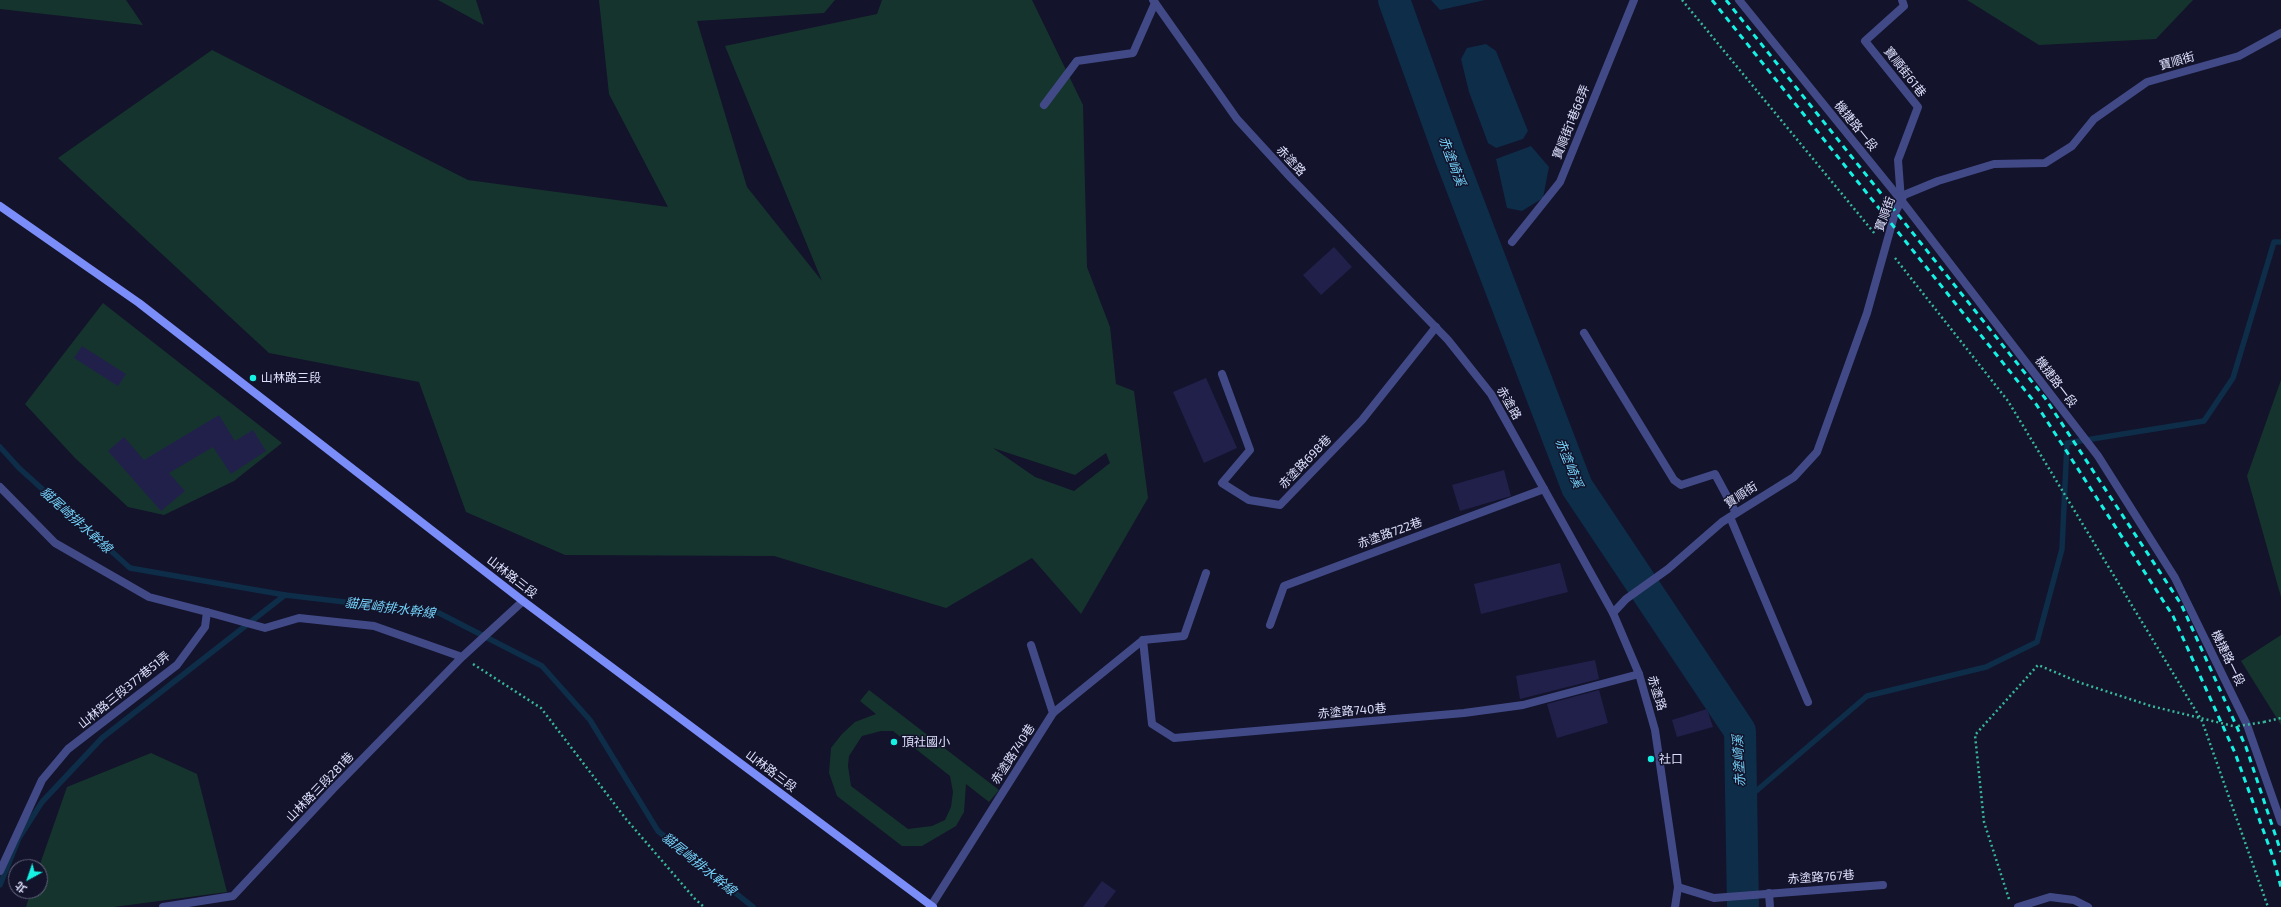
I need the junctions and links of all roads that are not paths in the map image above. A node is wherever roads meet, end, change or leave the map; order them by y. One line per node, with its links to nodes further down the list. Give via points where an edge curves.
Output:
1 (1634, 0): 9 (street, 寶順街1巷68弄, via 1560,182)
2 (1739, 0): 7 (street, 機捷路一段)
3 (1902, 0): 7 (street, 寶順街61巷, via 1904,6 1865,41 1918,107 1898,160)
4 (1154, 2): 6 (street, via 1133,53 1077,61); 10 (street, 赤塗路, via 1237,119)
5 (2281, 33): 7 (street, 寶順街, via 2240,56 2147,82 2094,119 2072,146 2045,163 1994,164 1938,181 1904,195)
6 (1044, 105)
7 (1902, 200): 15 (street, 寶順街, via 1895,213 1867,313 1817,452 1794,477); 27 (street, 機捷路一段, via 2093,451 2175,578 2248,725)
8 (0, 206): 17 (main road, 山林路三段, via 139,303)
9 (1512, 242)
10 (1436, 327): 12 (street, 赤塗路698巷, via 1362,420 1280,505 1249,500 1222,483 1250,450); 14 (street, 赤塗路, via 1491,394)
11 (1584, 333): 15 (street, via 1674,480 1681,485 1715,474)
12 (1222, 374)
13 (0, 487): 18 (street, via 55,543 149,597)
14 (1544, 489): 19 (street, 赤塗路); 20 (street, 赤塗路722巷, via 1284,586)
15 (1733, 515): 19 (street, 寶順街, via 1626,599); 25 (street)
16 (1206, 573): 21 (street, via 1184,636)
17 (523, 601): 23 (street, 山林路三段281巷); 32 (main road, 山林路三段)
18 (207, 612): 23 (street, via 266,628 299,618 374,626); 28 (street, 山林路三段377巷51弄, via 205,627 177,665 68,749 42,780)
19 (1614, 613): 24 (street, 赤塗路)
20 (1270, 625)
21 (1143, 640): 24 (street, 赤塗路740巷, via 1152,724 1174,738 1464,713 1523,705); 26 (street, 赤塗路740巷)
22 (1031, 646): 26 (street)
23 (462, 657): 33 (street, 山林路三段281巷, via 233,896)
24 (1638, 674): 30 (street, 赤塗路, via 1655,730)
25 (1808, 702)
26 (1053, 713): 32 (street, 赤塗路740巷)
27 (2281, 822)
28 (0, 871)
29 (1883, 885): 31 (street, 赤塗路767巷)
30 (1678, 887): 31 (street, 赤塗路767巷, via 1714,898); 34 (street, 赤塗路)
31 (1766, 894): 35 (street)
32 (932, 906)
33 (163, 907)
34 (1676, 907)
35 (1770, 907)
36 (2018, 907): 37 (street, via 2050,897 2074,900)
37 (2088, 907)

